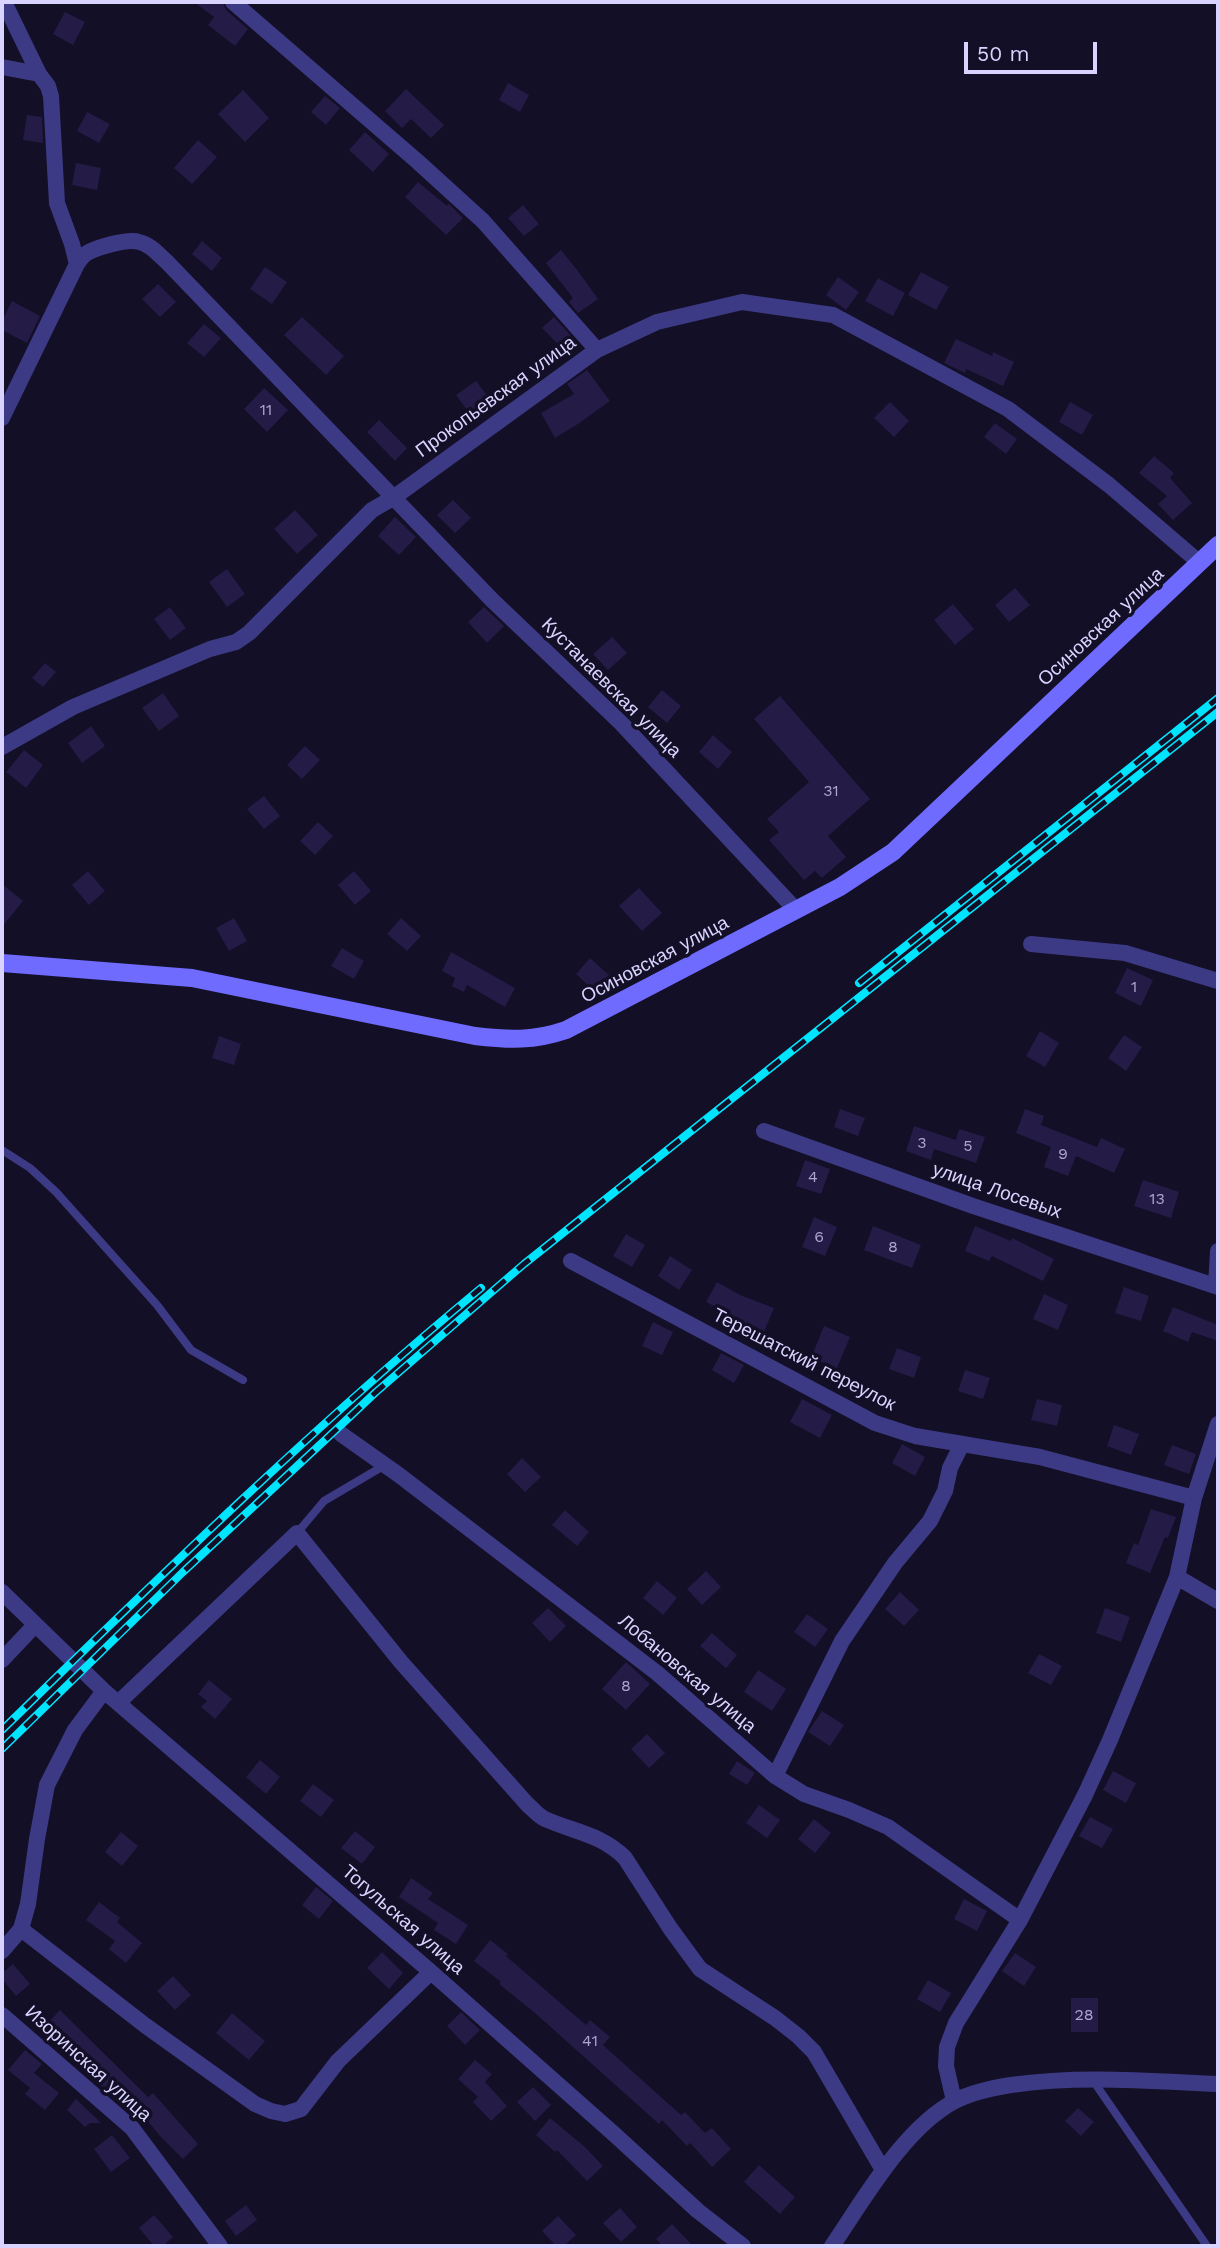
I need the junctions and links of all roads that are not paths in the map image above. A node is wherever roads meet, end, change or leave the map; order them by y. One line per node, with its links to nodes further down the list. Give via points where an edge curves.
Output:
1 (4, 2): 4 (street)
2 (233, 2): 6 (street, Прокопьевская улица, via 482,221)
3 (2, 68): 4 (street)
4 (39, 74): 5 (street, via 51,96 57,204)
5 (76, 264): 7 (street); 8 (street, Кустанаевская улица, via 85,254 113,244 147,245)
6 (597, 350): 8 (street, Прокопьевская улица); 10 (street, via 657,322 743,302 833,315 1008,409 1109,485)
7 (2, 418)
8 (393, 498): 11 (street, Прокопьевская улица, via 372,510 249,634 73,707); 12 (street, Кустанаевская улица, via 621,723)
9 (1218, 545): 10 (main road, Осиновская улица)
10 (1200, 563): 12 (main road, Осиновская улица, via 892,852)
11 (2, 747)
12 (796, 910): 14 (main road, Осиновская улица, via 543,1038 475,1036 192,978)
13 (1031, 944): 15 (street, via 1125,953)
14 (2, 963)
15 (1218, 981)
16 (764, 1131): 20 (street, улица Лосевых)
17 (2, 1150): 21 (lane, via 56,1192 191,1350)
18 (1218, 1251): 20 (street)
19 (571, 1261): 24 (street, Терешатский переулок, via 875,1423)
20 (1217, 1287)
21 (243, 1380)
22 (1218, 1424): 26 (street)
23 (341, 1434): 25 (street, Лобановская улица)
24 (962, 1444): 26 (street, Терешатский переулок, via 1040,1457); 35 (street, via 930,1521 894,1563 842,1641)
25 (385, 1465): 27 (lane, via 324,1501); 35 (street, Лобановская улица, via 647,1665)
26 (1194, 1498): 28 (street)
27 (297, 1533): 34 (street); 44 (street, via 401,1662 527,1804 542,1818 616,1849 701,1969 775,2018 814,2052)
28 (1177, 1577): 30 (street); 36 (street, via 1085,1795)
29 (2, 1592): 31 (street, Тогульская улица)
30 (1218, 1601)
31 (35, 1625): 32 (street); 33 (street, Тогульская улица)
32 (2, 1660)
33 (104, 1691): 34 (street, Тогульская улица); 37 (street, via 75,1730 47,1785)
34 (119, 1702): 39 (street, Тогульская улица)
35 (775, 1776): 36 (street, Лобановская улица, via 804,1794 888,1827)
36 (1020, 1920): 43 (street, via 956,2022 946,2066)
37 (21, 1929): 38 (street); 39 (street, via 255,2104 285,2114 301,2109 338,2061)
38 (2, 1951)
39 (431, 1972): 46 (street, Тогульская улица)
40 (2, 2015): 45 (street, Изоринская улица, via 132,2129)
41 (1092, 2078): 42 (street); 43 (street, via 1038,2081 984,2090); 48 (lane)
42 (1218, 2084)
43 (954, 2101): 44 (street, via 924,2124)
44 (883, 2170): 47 (street)
45 (220, 2246)
46 (743, 2246)
47 (832, 2246)
48 (1207, 2246)

